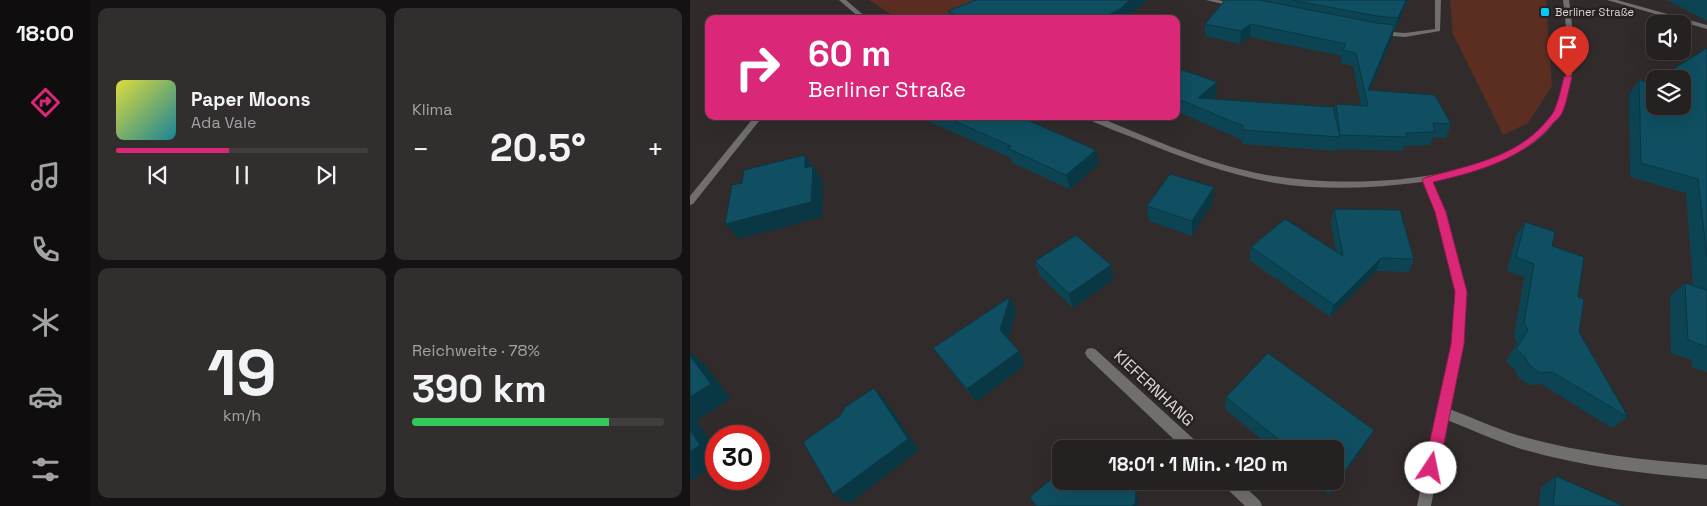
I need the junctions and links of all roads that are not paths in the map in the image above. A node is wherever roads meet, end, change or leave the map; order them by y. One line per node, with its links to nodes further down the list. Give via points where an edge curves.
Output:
1 (842, 0): 7 (street)
2 (1209, 0): 6 (street)
3 (1438, 0): 9 (street, via 1438,30 1404,35)
4 (1566, 0): 12 (street, via 1570,60 1558,112 1541,133 1497,160)
5 (1610, 0): 8 (street)
6 (1238, 6)
7 (860, 15)
8 (1707, 28)
9 (1374, 32)
10 (756, 120): 13 (street)
11 (1098, 120): 12 (street, via 1184,155 1276,180 1327,184)
12 (1428, 180): 15 (street, via 1441,212 1461,292 1458,344)
13 (690, 202)
14 (1091, 353): 16 (street, KIEFERNHANG)
15 (1442, 412): 17 (street, via 1517,441 1586,458); 20 (street)
16 (1184, 440)
17 (1707, 472)
18 (1238, 490): 19 (street)
19 (1255, 506)
20 (1424, 506)

